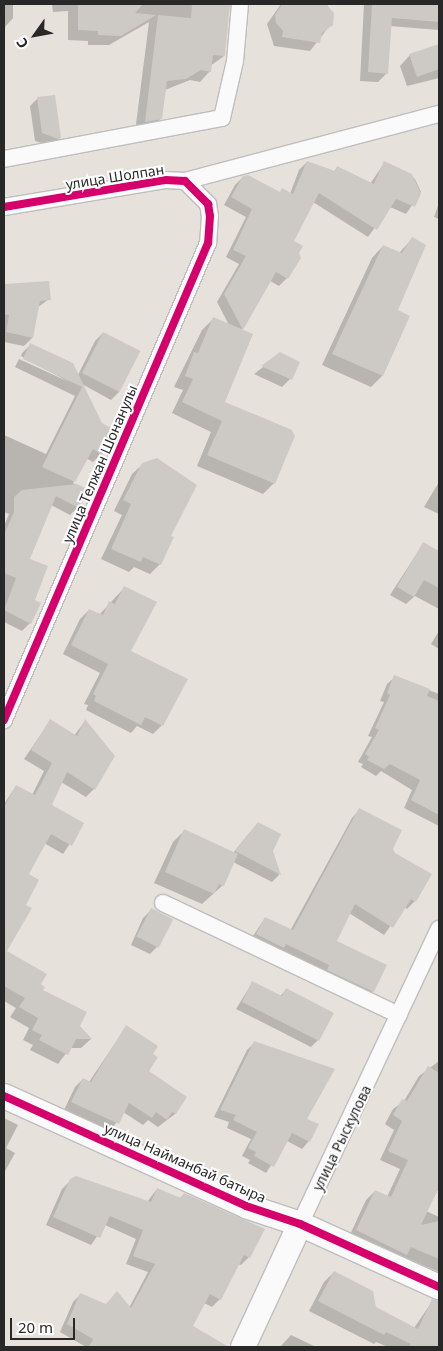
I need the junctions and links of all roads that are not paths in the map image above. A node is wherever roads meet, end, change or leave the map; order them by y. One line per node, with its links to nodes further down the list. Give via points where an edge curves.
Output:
1 (240, 4): 3 (street, via 236,61 222,118)
2 (439, 114): 4 (street)
3 (4, 159)
4 (185, 181): 5 (street, улица Шолпан, via 165,180); 6 (street, улица Шолпан, via 208,204)
5 (4, 207)
6 (210, 216): 7 (street, улица Телжан Шонанулы, via 208,243)
7 (4, 720)
8 (163, 903): 10 (street)
9 (439, 929): 10 (street, улица Рыскулова)
10 (399, 1016): 12 (street, улица Рыскулова)
11 (4, 1096): 12 (street, улица Найманбай батыра, via 246,1206)
12 (300, 1224): 13 (street, улица Найманбай батыра); 14 (street, улица Рыскулова)
13 (439, 1287)
14 (243, 1347)

